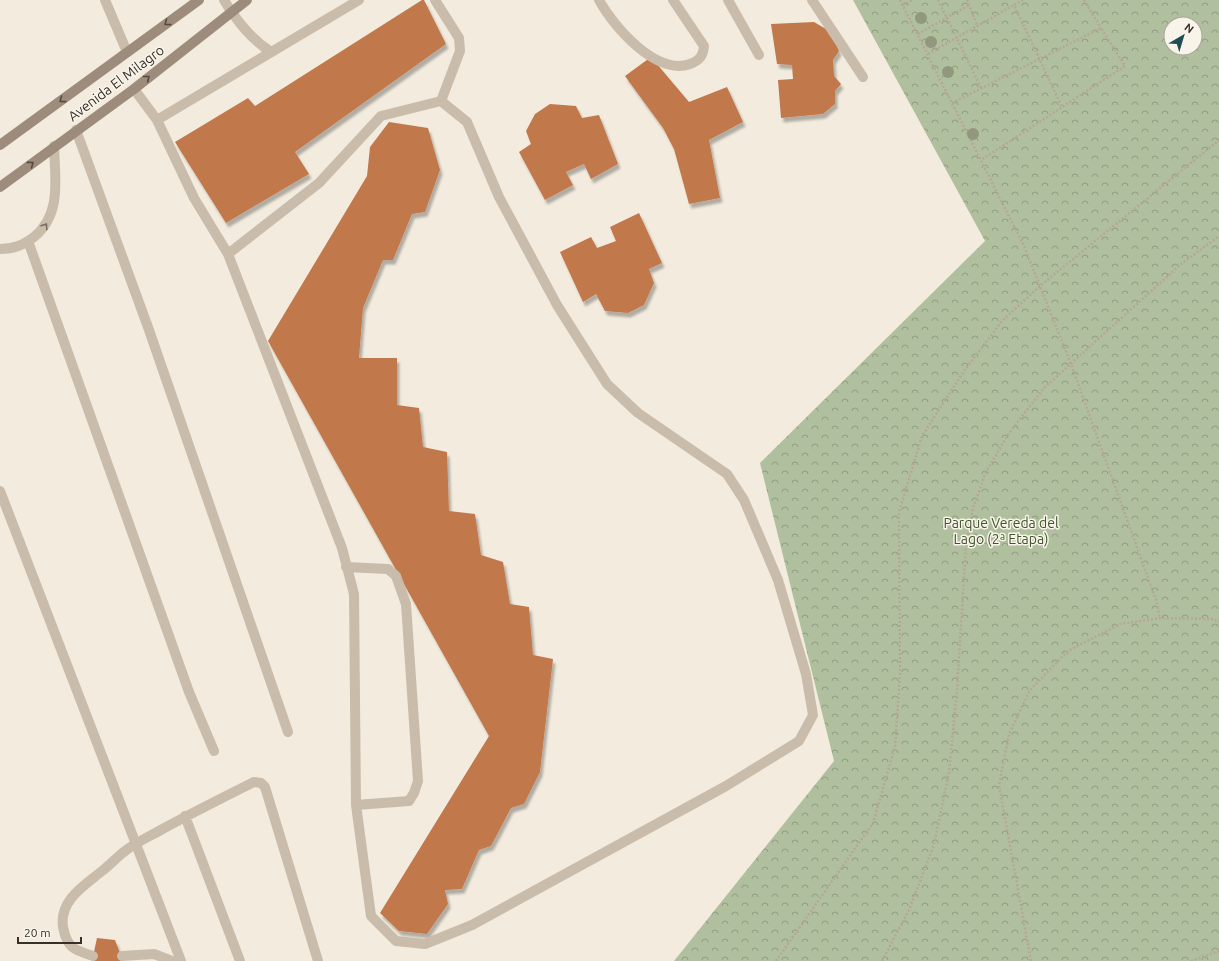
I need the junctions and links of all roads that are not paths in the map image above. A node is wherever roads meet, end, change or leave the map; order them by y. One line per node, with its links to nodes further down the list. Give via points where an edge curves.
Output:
1 (104, 0): 12 (street)
2 (199, 0): 12 (main road, Avenida El Milagro, one-way to 12)
3 (224, 0): 11 (street)
4 (247, 0): 11 (main road, Avenida El Milagro)
5 (359, 0): 13 (street)
6 (435, 0): 17 (street, via 459,38 460,51)
7 (599, 0): 8 (street, via 633,44 655,58 675,66 688,65 698,61 703,55 704,46)
8 (673, 0)
9 (728, 0): 14 (street)
10 (812, 0): 15 (street)
11 (231, 12): 13 (street, via 244,30); 16 (main road, Avenida El Milagro, one-way to 11)
12 (127, 52): 20 (main road, Avenida El Milagro, one-way to 20)
13 (271, 52): 18 (street)
14 (759, 56)
15 (863, 77)
16 (134, 89): 18 (street); 19 (main road, Avenida El Milagro)
17 (440, 101): 25 (street, via 381,116 320,183); 30 (street, via 467,122 500,197 557,306 607,384 638,413 727,474 744,500 778,580 806,674 813,715 800,741 726,786 472,925 425,944 396,941 371,916)
18 (156, 120): 25 (street, via 194,198)
19 (76, 130): 21 (main road, Avenida El Milagro); 28 (street, via 149,330)
20 (0, 145)
21 (54, 146): 22 (main road, Avenida El Milagro, one-way to 21); 23 (street, one-way to 21, via 45,228 53,209)
22 (0, 187)
23 (28, 242): 24 (street, via 13,249); 29 (street, via 189,692)
24 (0, 249)
25 (228, 254): 27 (street, via 342,548)
26 (0, 491): 32 (street)
27 (346, 567): 30 (street, via 354,594); 30 (street, via 388,569 396,576 406,604 418,781 409,801)
28 (288, 732)
29 (214, 751)
30 (356, 805)
31 (185, 816): 32 (street); 37 (street); 38 (street, via 254,782 266,787)
32 (136, 844): 33 (street, via 124,851 112,864 73,895 66,907 63,924 66,940 75,950); 36 (street)
33 (93, 956)
34 (122, 956): 35 (street, via 154,954)
35 (172, 961)
36 (181, 961)
37 (240, 961)
38 (318, 961)

